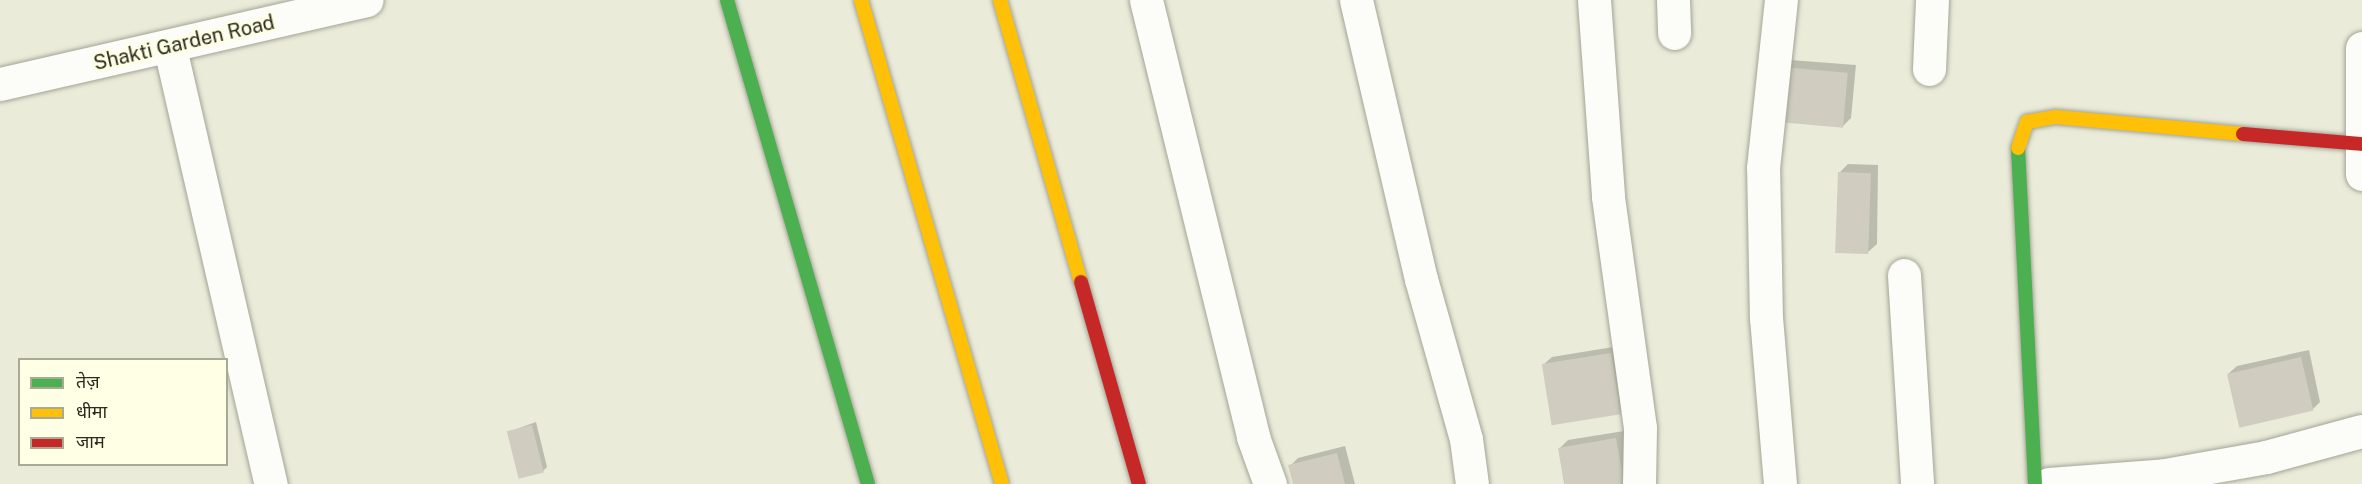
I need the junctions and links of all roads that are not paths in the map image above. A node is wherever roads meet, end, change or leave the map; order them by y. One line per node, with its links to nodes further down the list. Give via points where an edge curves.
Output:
1 (368, 0): 12 (street, Shakti Garden Road)
2 (727, 0): 21 (street)
3 (861, 0): 22 (street)
4 (1000, 0): 23 (street)
5 (1146, 0): 24 (street, via 1253,437)
6 (1356, 0): 25 (street, via 1421,279 1466,439)
7 (1594, 0): 26 (street, via 1608,197 1640,428)
8 (1673, 0): 11 (street)
9 (1781, 0): 27 (street, via 1763,168 1766,319)
10 (1932, 0): 15 (street)
11 (1674, 33)
12 (170, 48): 16 (street, Shakti Garden Road); 20 (street)
13 (2362, 48): 14 (street)
14 (2362, 54): 17 (street)
15 (1929, 69)
16 (0, 84)
17 (2361, 159): 29 (street, via 2056,117 2027,122 2019,136 2018,155)
18 (1904, 275): 28 (street)
19 (2362, 431): 30 (street, via 2266,457 2165,475)
20 (271, 484)
21 (868, 484)
22 (1002, 484)
23 (1139, 484)
24 (1270, 484)
25 (1472, 484)
26 (1639, 484)
27 (1780, 484)
28 (1917, 484)
29 (2036, 484)
30 (2049, 484)

